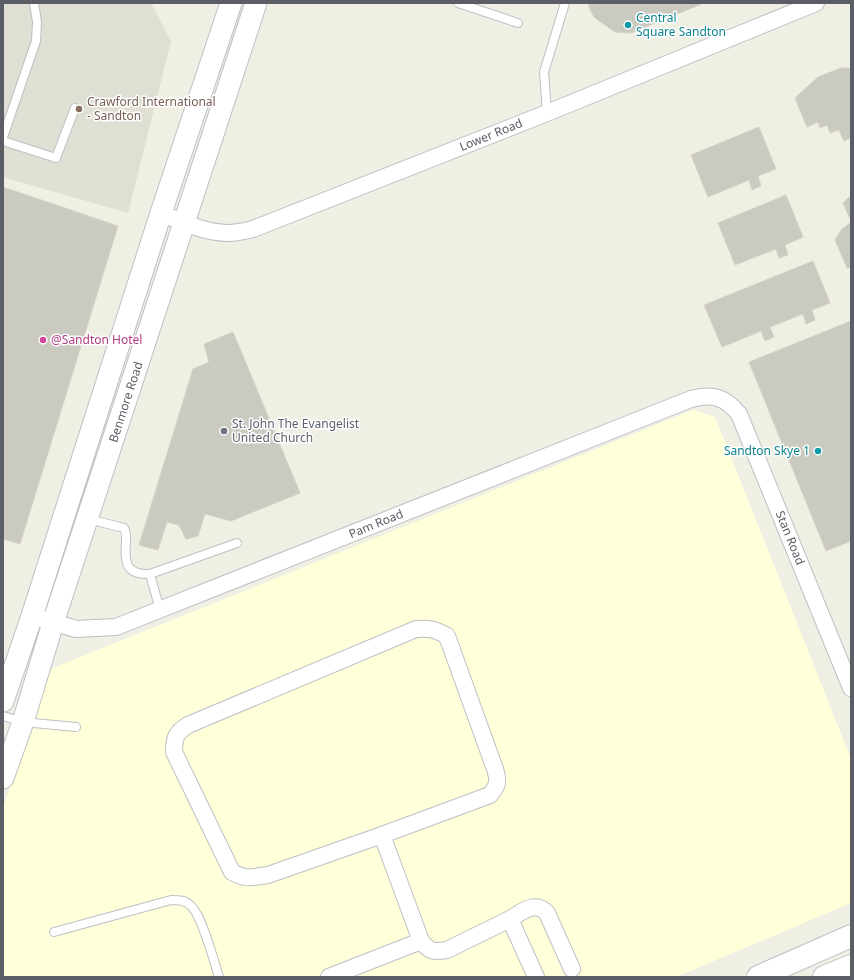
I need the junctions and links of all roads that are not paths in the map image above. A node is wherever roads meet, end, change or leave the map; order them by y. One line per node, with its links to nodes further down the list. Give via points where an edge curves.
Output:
1 (34, 3): 10 (lane, via 36,41)
2 (231, 3): 12 (street, Benmore Road)
3 (256, 3): 13 (street, Benmore Road)
4 (458, 3): 7 (lane)
5 (565, 3): 9 (lane, via 544,72)
6 (816, 3): 9 (street, Lower Road)
7 (518, 23)
8 (75, 108): 11 (lane, via 56,158)
9 (547, 113): 13 (street, Lower Road, via 253,229 228,233)
10 (3, 137)
11 (3, 141)
12 (161, 214): 13 (street, Lower Road); 19 (street, Benmore Road)
13 (184, 223): 15 (street, Benmore Road)
14 (718, 397): 18 (street, Pam Road, via 691,399); 21 (street, Stan Road, via 739,414)
15 (88, 518): 17 (lane, via 124,528 127,564 139,575); 20 (street, Benmore Road)
16 (237, 543): 17 (lane)
17 (150, 574): 18 (lane)
18 (160, 610): 20 (street, Pam Road, via 116,627 76,629)
19 (32, 616): 20 (street, Pam Road); 22 (street, Benmore Road)
20 (53, 623): 24 (street, Benmore Road)
21 (851, 688)
22 (3, 701)
23 (3, 716): 24 (lane)
24 (23, 722): 25 (lane); 26 (street, Benmore Road)
25 (76, 727)
26 (3, 778)
27 (382, 835): 27 (street, via 490,795 496,787 498,779 495,769 446,636 438,630 416,629 178,731 174,740 174,752 232,872 241,877 268,875); 31 (street)
28 (510, 919): 31 (street, via 447,950 428,949); 33 (street, via 528,908 544,909); 36 (street)
29 (54, 932): 34 (lane, via 171,900 181,900 191,906 200,919)
30 (851, 936): 37 (main road)
31 (421, 941): 35 (street)
32 (851, 966): 38 (main road)
33 (572, 969)
34 (219, 977)
35 (329, 977)
36 (536, 977)
37 (758, 977)
38 (824, 977)

